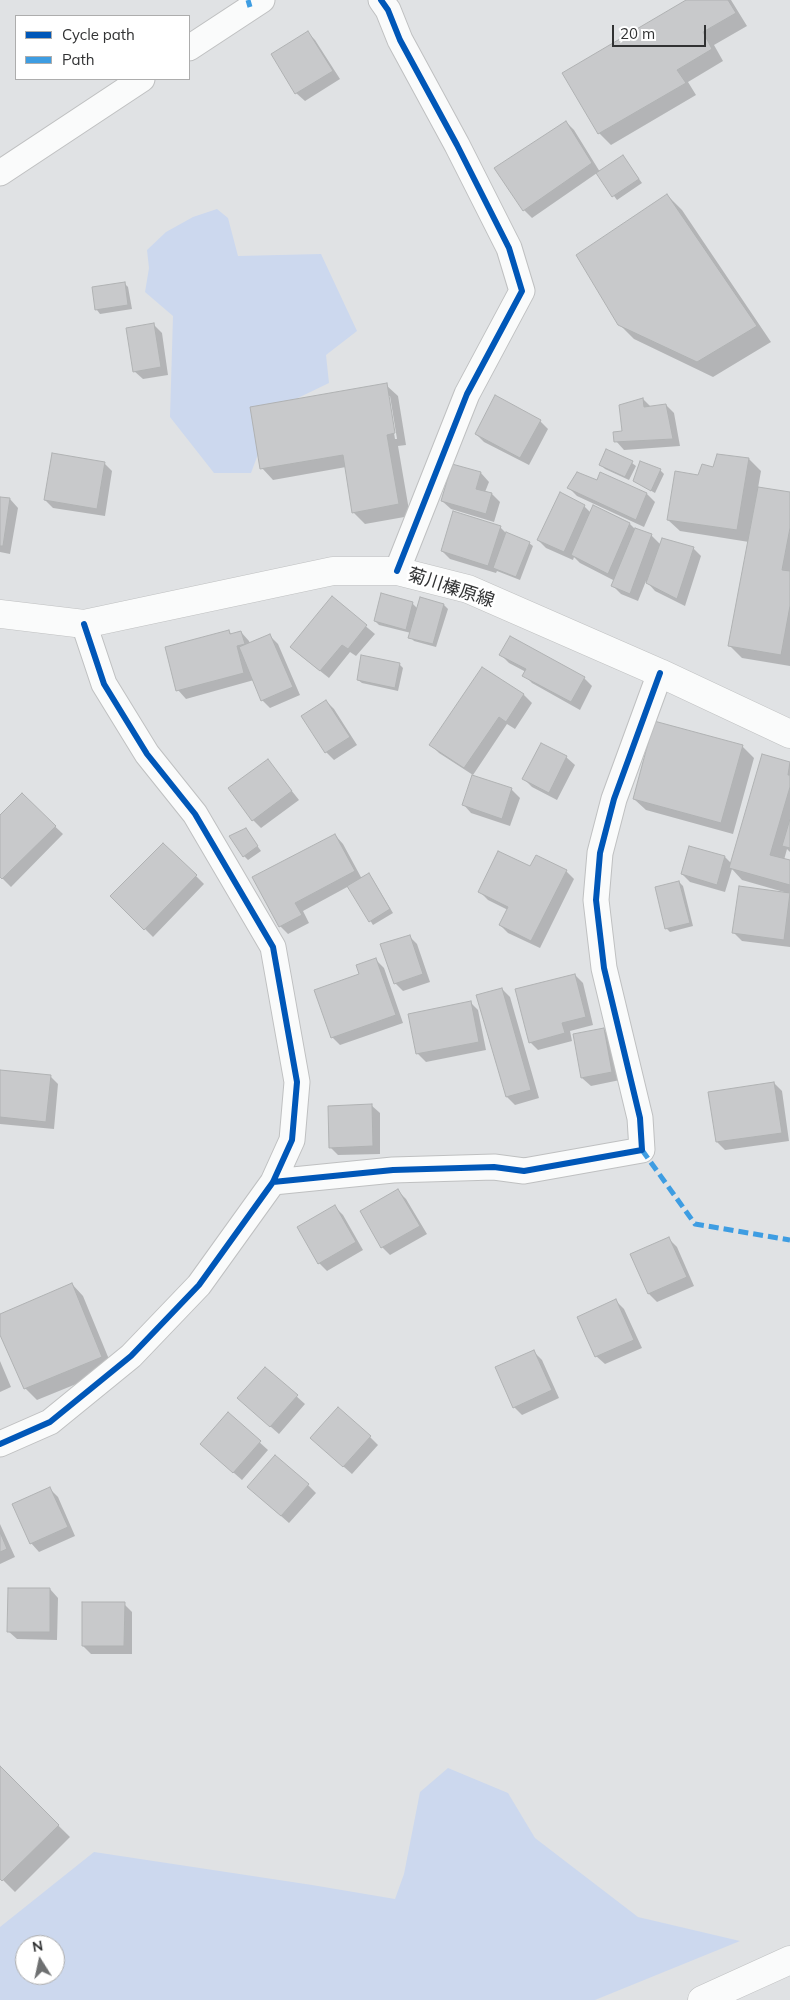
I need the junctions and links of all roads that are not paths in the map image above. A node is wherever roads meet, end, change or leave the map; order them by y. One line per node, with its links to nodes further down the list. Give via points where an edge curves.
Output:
1 (262, 0): 3 (street)
2 (381, 0): 6 (street, via 509,248 522,291 467,394)
3 (190, 47)
4 (140, 80): 5 (street)
5 (0, 173)
6 (398, 571): 8 (main road, 菊川榛原線, via 333,572); 9 (main road, 菊川榛原線, via 468,589)
7 (0, 614): 8 (main road, 菊川榛原線)
8 (84, 624): 11 (street, via 104,684 147,754 195,814 273,947 297,1082 292,1140)
9 (660, 673): 10 (main road, 菊川榛原線); 11 (street, via 614,798 600,853 596,900 604,968 640,1118 642,1150 524,1171 494,1167 393,1170)
10 (790, 734)
11 (273, 1182): 12 (street, via 199,1285 131,1356 50,1422)
12 (0, 1444)
13 (790, 1960): 14 (main road)
14 (702, 2000)

